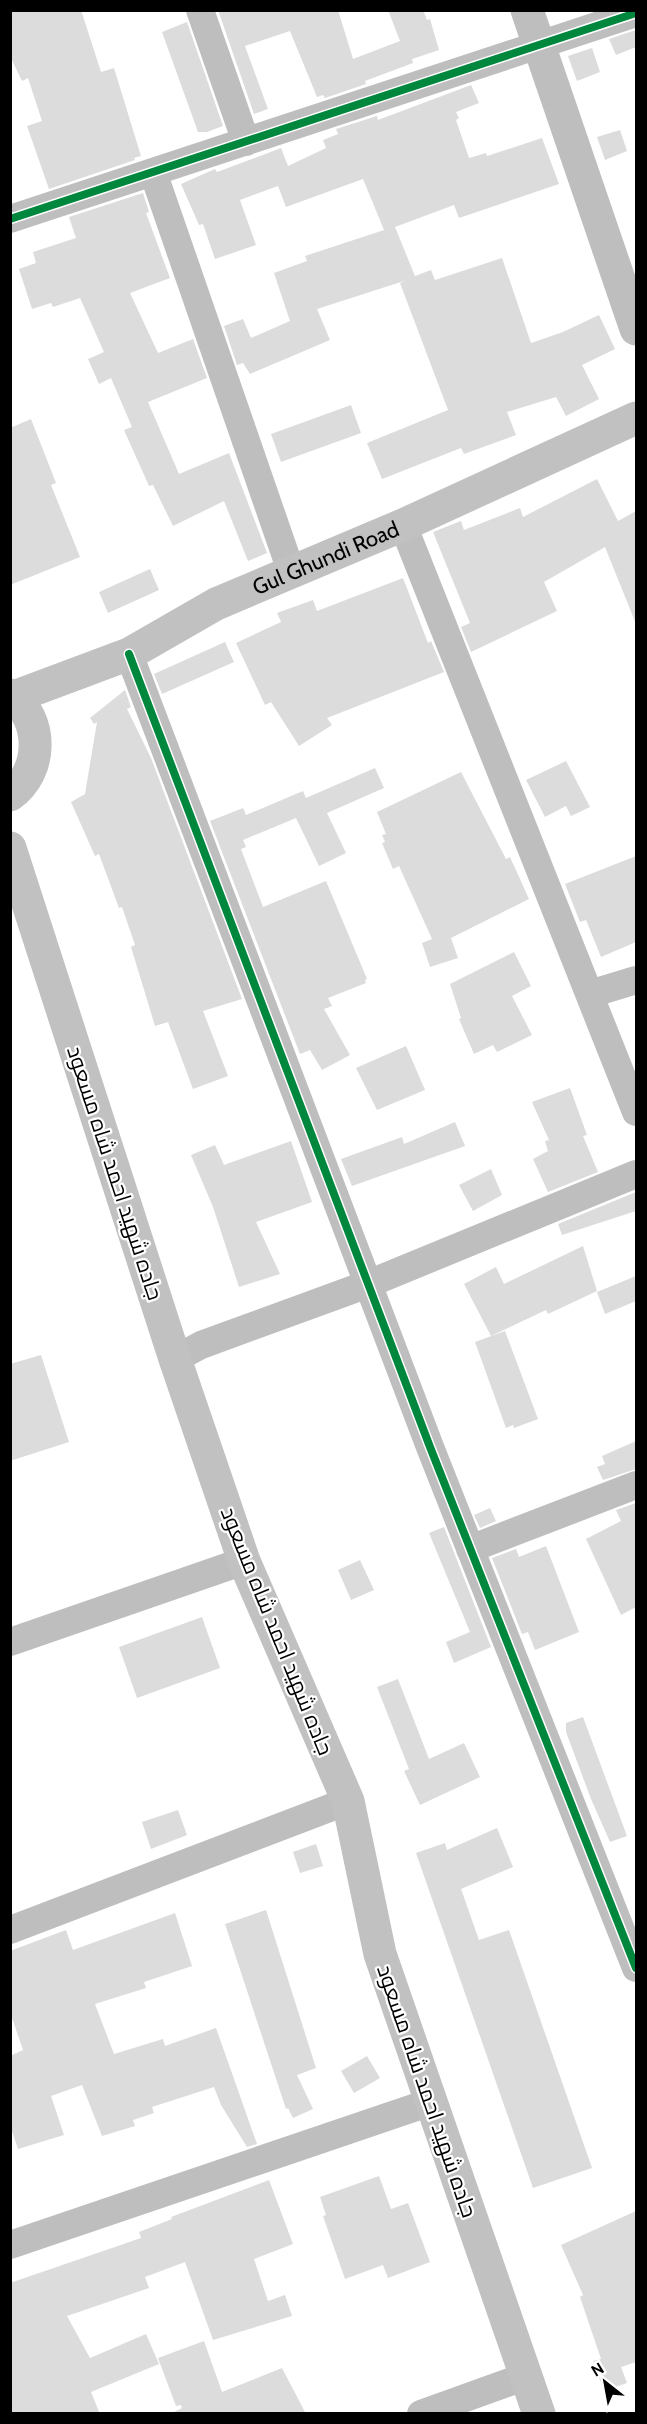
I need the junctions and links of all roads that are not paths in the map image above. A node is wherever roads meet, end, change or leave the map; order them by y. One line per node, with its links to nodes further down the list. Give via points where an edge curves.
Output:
1 (200, 10): 5 (street)
2 (527, 10): 4 (street)
3 (636, 13): 4 (street)
4 (539, 45): 5 (street); 8 (street)
5 (246, 142): 6 (street)
6 (153, 172): 7 (street); 11 (street)
7 (10, 219)
8 (636, 328)
9 (636, 418): 10 (main road, Gul Ghundi Road)
10 (403, 525): 11 (main road, Gul Ghundi Road); 17 (street)
11 (291, 571): 12 (main road, Gul Ghundi Road, via 216,604)
12 (129, 654): 13 (main road, Gul Ghundi Road); 20 (street)
13 (12, 696): 14 (main road, via 28,713 35,732 36,754 29,774)
14 (10, 795)
15 (10, 848): 21 (main road, جاده شهيد احمد شاه مسعود)
16 (636, 981): 17 (street)
17 (590, 994): 18 (street)
18 (636, 1112)
19 (636, 1174): 20 (street)
20 (368, 1284): 21 (street, via 201,1345); 23 (street)
21 (175, 1359): 24 (main road, جاده شهيد احمد شاه مسعود)
22 (636, 1485): 23 (street)
23 (470, 1548): 28 (street)
24 (244, 1561): 25 (street); 26 (main road, جاده شهيد احمد شاه مسعود)
25 (10, 1642)
26 (348, 1801): 27 (street); 29 (main road, جاده شهيد احمد شاه مسعود, via 380,1954)
27 (10, 1930)
28 (636, 1968)
29 (431, 2102): 30 (street); 31 (main road, جاده شهيد احمد شاه مسعود)
30 (10, 2245)
31 (526, 2376): 32 (street); 33 (main road, جاده شهيد احمد شاه مسعود)
32 (421, 2414)
33 (539, 2414)

